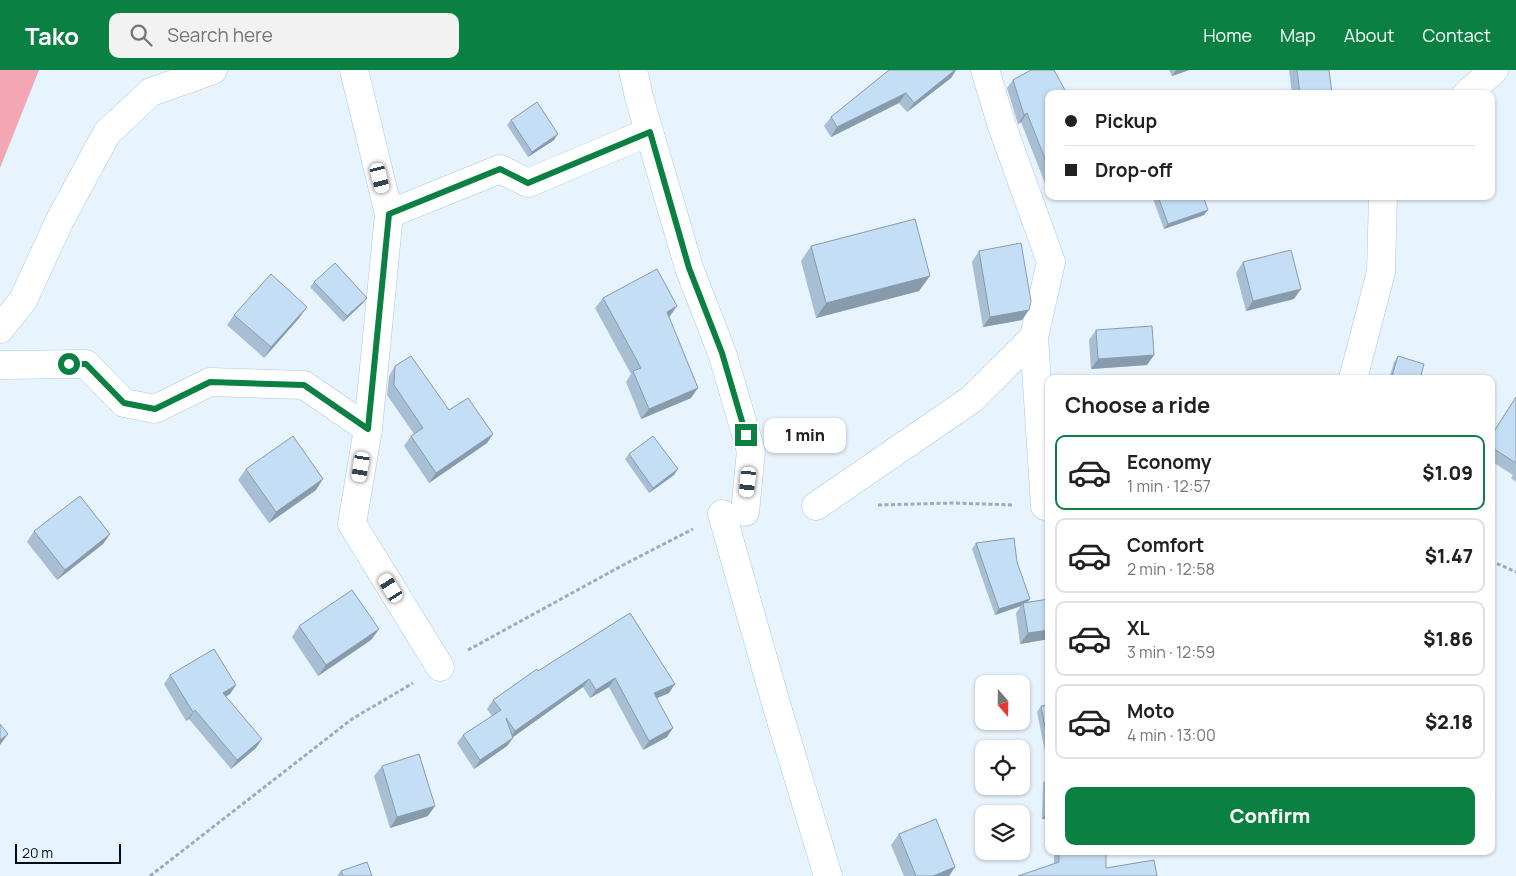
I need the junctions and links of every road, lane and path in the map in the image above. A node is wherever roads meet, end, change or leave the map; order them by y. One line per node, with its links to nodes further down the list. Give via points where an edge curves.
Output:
1 (213, 70): 6 (street)
2 (354, 70): 10 (street)
3 (633, 70): 8 (street)
4 (985, 70): 12 (street, via 1051,262)
5 (1494, 70): 7 (street)
6 (147, 81): 11 (street, via 107,133 60,220 23,300)
7 (1472, 90)
8 (650, 132): 10 (street, via 528,183 500,169); 19 (street, via 689,268 722,353 751,451)
9 (1383, 200): 14 (street, via 1381,272)
10 (389, 214): 15 (street)
11 (0, 329)
12 (1034, 337): 17 (street, via 972,399); 18 (street)
13 (0, 365): 15 (street, via 86,364 124,403 155,409 210,382 304,385)
14 (1354, 375)
15 (368, 429): 22 (street, via 352,524)
16 (874, 505): 18 (path)
17 (816, 506)
18 (1045, 506)
19 (734, 513): 22 (path, via 625,564); 24 (street, via 777,707)
20 (1495, 563): 21 (path)
21 (1516, 572)
22 (440, 667): 23 (path, via 352,719)
23 (150, 876)
24 (828, 876)

